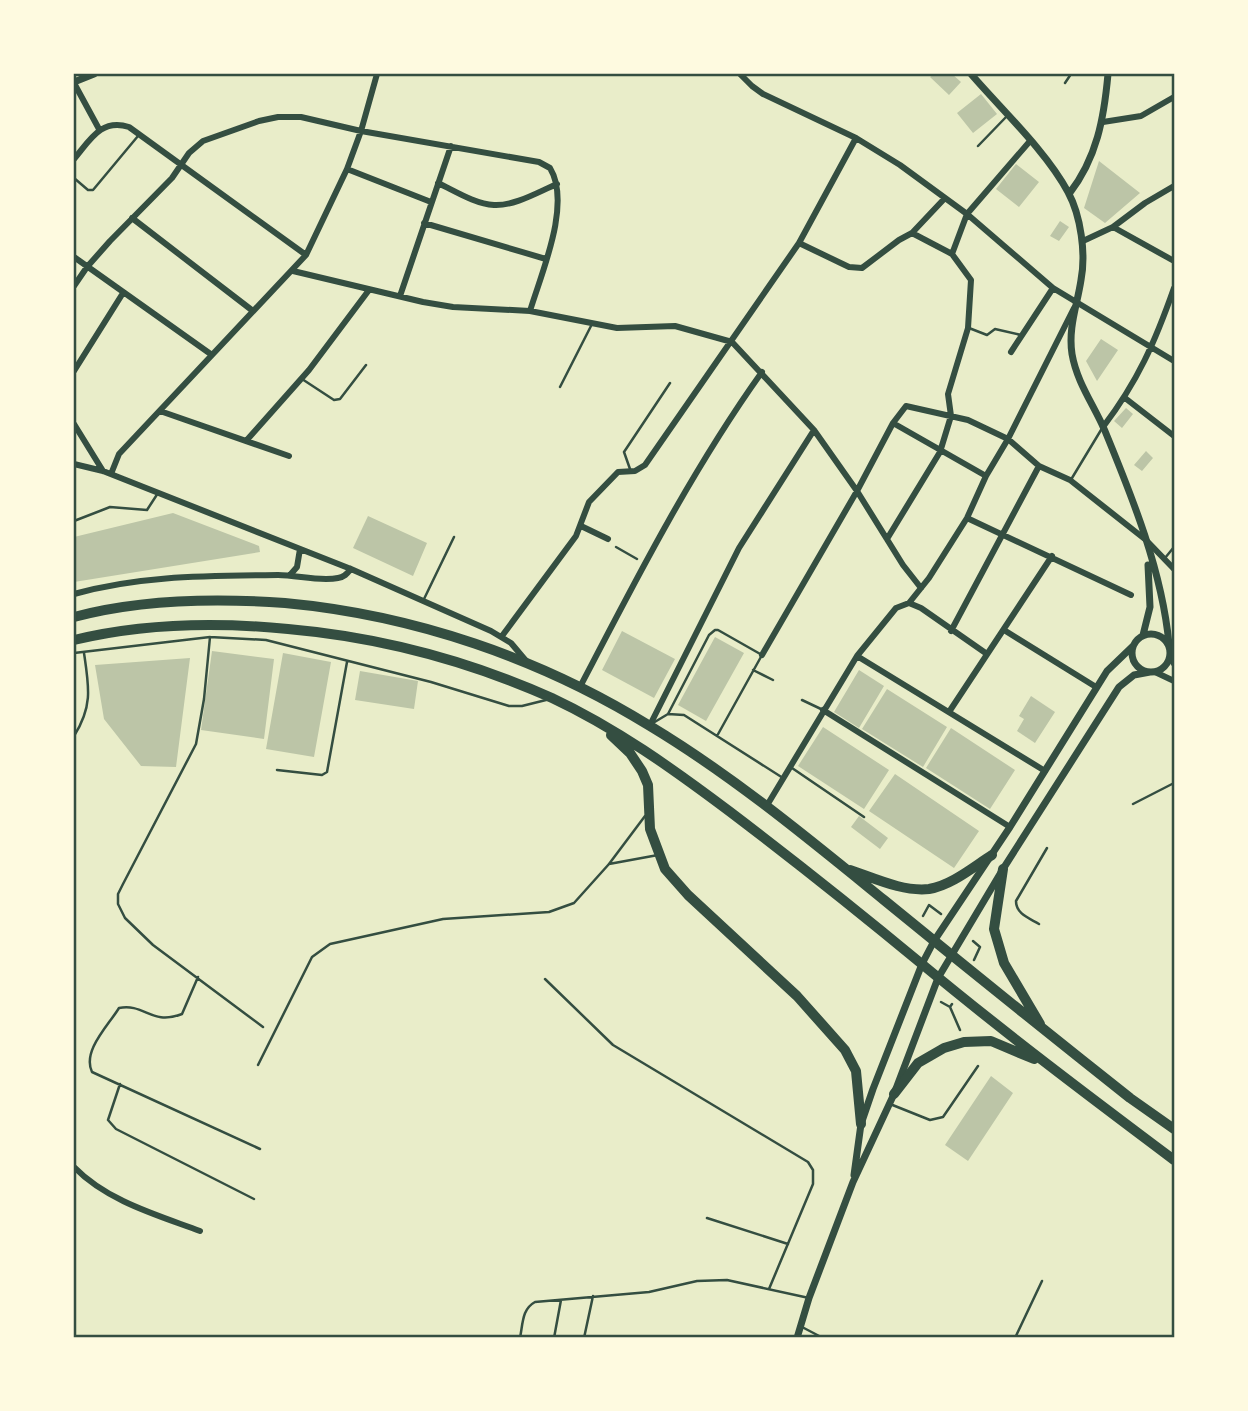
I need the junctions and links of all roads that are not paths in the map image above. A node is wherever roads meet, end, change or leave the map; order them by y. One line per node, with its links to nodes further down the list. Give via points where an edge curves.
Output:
1 (92, 74): 7 (street)
2 (377, 74): 13 (street)
3 (740, 74): 15 (street, via 763,94)
4 (971, 74): 10 (street)
5 (1070, 74): 8 (lane)
6 (1108, 74): 11 (street)
7 (74, 82): 12 (street)
8 (1065, 83)
9 (1174, 97): 11 (street, via 1141,116)
10 (1007, 116): 16 (street); 18 (lane)
11 (1103, 122): 26 (street, via 1083,177)
12 (99, 129): 14 (street, via 121,124); 19 (street)
13 (361, 131): 17 (street); 20 (street, via 324,120 278,117 203,141); 21 (street)
14 (140, 133): 20 (street); 22 (lane, via 93,190)
15 (856, 138): 27 (street); 35 (street)
16 (1030, 141): 26 (street); 29 (street)
17 (451, 146): 23 (street); 24 (street, via 539,162 550,168)
18 (978, 146)
19 (74, 159)
20 (180, 165): 30 (street); 37 (street)
21 (348, 169): 28 (street); 37 (street)
22 (74, 178)
23 (438, 183): 24 (street, via 494,205); 28 (street)
24 (557, 184): 39 (street, via 555,225)
25 (1174, 186): 32 (street)
26 (1069, 194): 34 (street)
27 (945, 198): 29 (street); 33 (street)
28 (431, 202): 31 (street)
29 (967, 214): 36 (street); 44 (street)
30 (132, 218): 41 (street); 50 (street)
31 (424, 223): 39 (street); 48 (street)
32 (1113, 227): 34 (street); 40 (street)
33 (912, 233): 35 (street, via 855,269); 36 (street)
34 (1083, 240): 49 (street)
35 (799, 243): 55 (street)
36 (952, 254): 53 (street, via 971,281)
37 (306, 255): 42 (street)
38 (74, 257): 41 (street)
39 (546, 259): 51 (street)
40 (1174, 261)
41 (87, 267): 43 (street); 47 (street)
42 (293, 271): 46 (street); 50 (street)
43 (74, 286)
44 (1053, 288): 49 (street); 54 (street)
45 (1174, 288): 56 (street)
46 (369, 290): 48 (street); 63 (street)
47 (123, 293): 58 (street); 61 (street)
48 (400, 296): 51 (street, via 453,307)
49 (1076, 303): 56 (street); 71 (street, via 1070,329 1075,368); 74 (street)
50 (253, 311): 58 (street)
51 (530, 311): 52 (street)
52 (592, 324): 55 (street, via 675,326); 65 (lane)
53 (968, 328): 54 (lane, via 987,335 995,329); 68 (street, via 948,394)
54 (1021, 335): 57 (street)
55 (732, 342): 62 (street); 81 (street, via 645,465)
56 (1153, 347): 59 (street); 66 (street)
57 (1011, 352)
58 (212, 355): 67 (street)
59 (1174, 361)
60 (366, 365): 63 (lane, via 340,399 334,400)
61 (74, 372)
62 (762, 372): 72 (street); 129 (street, via 725,424)
63 (302, 379): 75 (street)
64 (670, 383): 81 (lane, via 624,452)
65 (560, 387)
66 (1125, 398): 71 (street); 73 (street)
67 (160, 411): 75 (street); 82 (street, via 119,454)
68 (951, 416): 69 (street, via 906,406); 74 (street); 76 (street)
69 (893, 423): 76 (street); 85 (street)
70 (74, 424): 80 (street)
71 (1103, 427): 84 (lane); 94 (street)
72 (814, 430): 85 (street); 137 (street, via 739,548)
73 (1174, 436)
74 (1008, 439): 79 (street); 83 (street)
75 (246, 441): 77 (street)
76 (940, 452): 83 (street); 93 (street)
77 (289, 456)
78 (74, 464): 80 (street)
79 (1039, 466): 84 (street); 90 (street)
80 (103, 471): 82 (street)
81 (631, 472): 89 (street, via 614,475 589,502)
82 (111, 474): 86 (street)
83 (986, 476): 87 (street)
84 (1070, 480): 94 (street)
85 (857, 491): 93 (street); 118 (street)
86 (158, 493): 88 (lane, via 147,510 110,507); 96 (street)
87 (967, 518): 90 (street); 102 (street)
88 (74, 522)
89 (581, 526): 92 (street); 111 (street)
90 (1003, 536): 97 (street); 108 (street)
91 (454, 537): 105 (lane)
92 (608, 539)
93 (887, 539): 102 (street)
94 (1146, 540): 98 (street); 110 (street, via 1151,594); 114 (street)
95 (1174, 547): 98 (lane)
96 (300, 548): 99 (street); 101 (street, via 297,567)
97 (1052, 556): 104 (street); 109 (street)
98 (1164, 559): 100 (street)
99 (351, 569): 101 (street, via 335,579); 105 (street)
100 (1174, 569)
101 (289, 575): 103 (street, via 132,580)
102 (921, 588): 106 (street)
103 (74, 594)
104 (1131, 595)
105 (423, 602): 111 (street)
106 (909, 603): 108 (street); 120 (street, via 896,608)
107 (74, 617): 123 (main road, via 169,602 248,600 318,606 431,630)
108 (951, 631): 119 (street)
109 (1004, 631): 119 (street); 130 (street)
110 (1143, 635): 114 (street, via 1158,634); 115 (street)
111 (502, 636): 123 (street)
112 (210, 637): 117 (lane); 122 (lane, via 266,640); 160 (lane, via 196,744 118,894 125,918)
113 (74, 640): 131 (main road, via 170,626 241,624 317,631 421,652)
114 (1169, 644): 121 (street)
115 (1133, 646): 126 (street, via 1134,663); 130 (street, via 1112,664)
116 (74, 653): 117 (lane)
117 (84, 653): 138 (lane, via 87,712)
118 (762, 654): 125 (lane); 135 (lane, via 722,631 711,632)
119 (987, 654): 134 (street)
120 (857, 656): 133 (street); 134 (street)
121 (1170, 656): 124 (street); 126 (street, via 1165,666)
122 (347, 662): 131 (lane, via 509,706); 141 (lane, via 327,772)
123 (527, 662): 129 (main road)
124 (1174, 664)
125 (753, 670): 127 (lane); 139 (lane)
126 (1153, 672): 128 (street); 155 (street, via 1134,675 1119,687)
127 (773, 680)
128 (1174, 681)
129 (580, 687): 137 (main road)
130 (1096, 687): 142 (street)
131 (551, 698): 136 (main road)
132 (802, 700): 133 (lane)
133 (823, 710): 140 (street); 149 (street)
134 (949, 712): 142 (street)
135 (668, 714): 137 (lane); 139 (lane, via 684,715)
136 (596, 722): 147 (main road, via 630,753 642,771); 159 (main road, via 686,779)
137 (650, 725): 146 (main road)
138 (74, 736)
139 (717, 736): 143 (lane)
140 (789, 766): 143 (street); 148 (lane)
141 (277, 770)
142 (1045, 771): 149 (street)
143 (783, 778): 146 (street)
144 (1174, 783): 145 (lane)
145 (1133, 804)
146 (766, 807): 154 (main road)
147 (650, 810): 151 (main road); 153 (lane)
148 (864, 817)
149 (1010, 827): 152 (street)
150 (1047, 848): 156 (lane, via 1016,901 1017,910)
151 (658, 855): 153 (lane); 170 (main road, via 688,895 797,996 845,1050 856,1071)
152 (992, 855): 154 (main road, via 960,877 929,889 901,886); 157 (street)
153 (609, 863): 165 (lane, via 574,903 561,909 443,919 320,949)
154 (844, 868): 157 (main road)
155 (1003, 869): 158 (street); 164 (main road, via 994,929 1004,963)
156 (1040, 925)
157 (934, 941): 158 (main road); 159 (street)
158 (951, 955): 161 (street); 164 (main road)
159 (922, 964): 161 (main road); 170 (street)
160 (198, 977): 163 (lane); 168 (lane, via 182,1014 170,1019 129,1006 119,1008 88,1063 92,1072)
161 (938, 978): 167 (main road); 169 (street)
162 (545, 979): 179 (lane, via 614,1045 808,1162 813,1184)
163 (263, 1027)
164 (1044, 1030): 171 (main road)
165 (258, 1065)
166 (978, 1066): 169 (lane, via 937,1120)
167 (1050, 1066): 169 (main road, via 991,1041 964,1042 918,1063); 173 (main road)
168 (120, 1084): 172 (lane); 176 (lane, via 108,1119 117,1129)
169 (892, 1099): 175 (street)
170 (861, 1124): 175 (street)
171 (1174, 1129)
172 (260, 1149)
173 (1174, 1160)
174 (74, 1167): 178 (street, via 136,1207)
175 (853, 1182): 183 (street)
176 (254, 1199)
177 (707, 1218): 179 (lane)
178 (201, 1231)
179 (788, 1244): 181 (lane)
180 (1042, 1281): 191 (lane)
181 (769, 1289): 182 (lane, via 727,1280 697,1281 649,1292); 183 (lane)
182 (593, 1296): 184 (lane); 188 (lane)
183 (809, 1298): 185 (street)
184 (561, 1299): 186 (lane, via 529,1305); 187 (lane)
185 (799, 1325): 189 (street); 190 (lane)
186 (520, 1338)
187 (554, 1338)
188 (584, 1338)
189 (797, 1338)
190 (822, 1338)
191 (1015, 1338)

